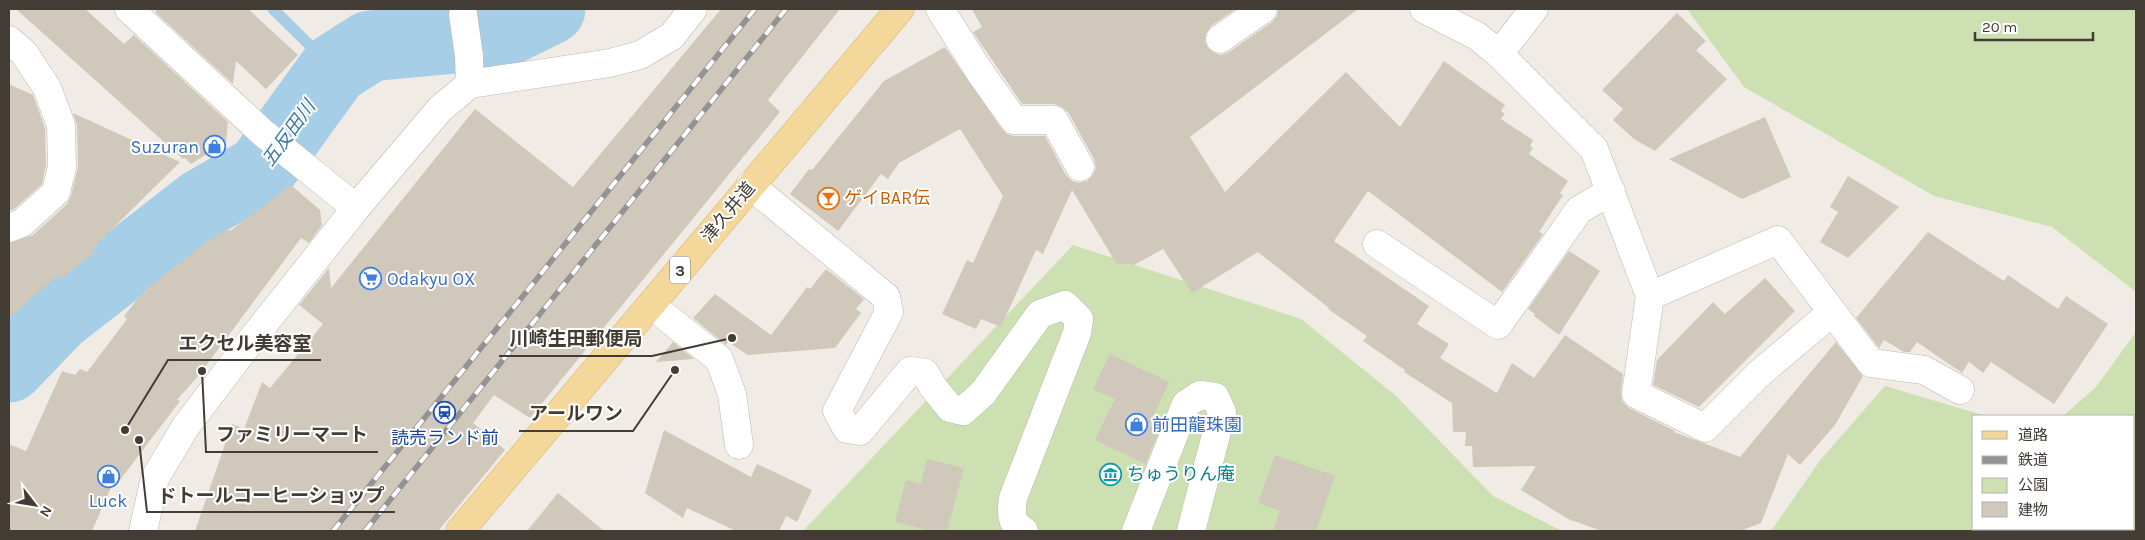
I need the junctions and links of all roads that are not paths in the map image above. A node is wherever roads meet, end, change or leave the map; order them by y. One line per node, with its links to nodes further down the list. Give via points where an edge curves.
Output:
1 (129, 9): 16 (street, via 263,133)
2 (692, 9): 12 (street, via 672,36 640,54 610,63)
3 (900, 9): 14 (main road, 津久井道 / 3)
4 (940, 9): 13 (street, via 1014,120 1054,120)
5 (1263, 9): 9 (street)
6 (1424, 9): 11 (street, via 1477,36)
7 (1534, 9): 11 (street)
8 (463, 14): 12 (street)
9 (1220, 39)
10 (9, 40): 17 (street, via 24,52 47,88 61,124 62,167 56,192 22,223)
11 (1499, 54): 15 (street, via 1594,149)
12 (470, 84): 16 (street, via 440,109)
13 (1080, 167)
14 (750, 185): 20 (main road, 津久井道 / 3); 26 (street, via 886,297 889,312 837,410 847,429 860,431 910,371 925,374 950,408 963,411 983,394 1040,314 1065,305 1079,319 1077,334 1013,498 1011,514 1019,529)
15 (1611, 191): 18 (street, via 1578,210 1498,325); 19 (street)
16 (356, 208): 24 (street, via 186,426 154,478)
17 (9, 228)
18 (1377, 244)
19 (1650, 296): 21 (street, via 1778,240); 21 (street, via 1636,394 1705,428 1760,372)
20 (651, 304): 23 (street, via 719,359 732,394); 25 (main road, 津久井道 / 3)
21 (1832, 312): 22 (street, via 1872,363 1924,370)
22 (1960, 390)
23 (739, 446)
24 (143, 531)
25 (460, 531)
26 (1024, 531)
27 (1136, 531): 28 (street, via 1186,404 1200,395 1215,397 1222,412)
28 (1191, 531)

